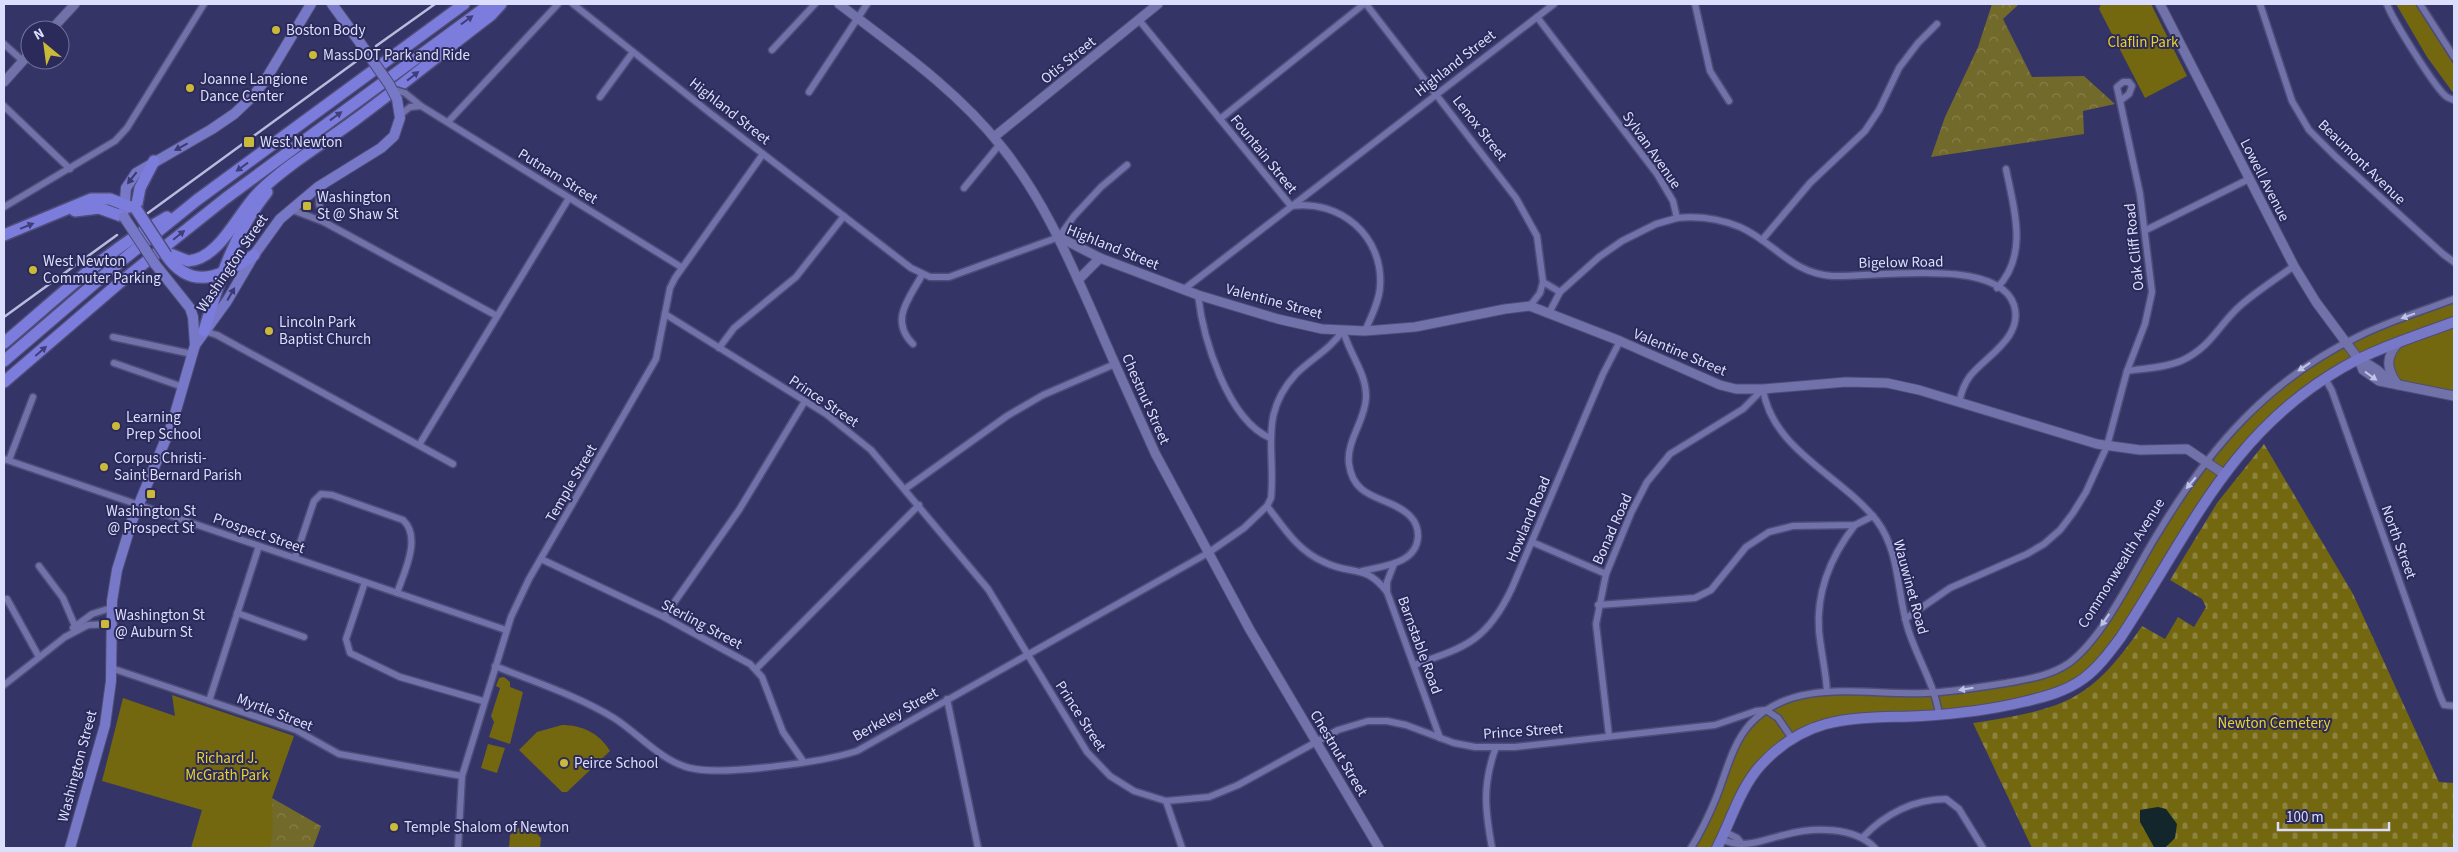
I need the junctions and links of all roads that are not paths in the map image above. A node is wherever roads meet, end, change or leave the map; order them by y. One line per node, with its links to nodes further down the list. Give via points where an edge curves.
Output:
1 (75, 4): 23 (street)
2 (204, 4): 49 (street, via 122,133 106,148)
3 (311, 4): 47 (main road, one-way to 47, via 266,79 249,100 208,132)
4 (333, 4): 35 (main road, bridge, via 392,89)
5 (464, 4): 56 (highway, one-way to 56)
6 (490, 4): 108 (highway, one-way to 6, via 218,204)
7 (501, 4): 51 (highway, one-way to 7, via 491,15)
8 (558, 4): 44 (street)
9 (573, 4): 28 (street, Highland Street)
10 (815, 4): 27 (street)
11 (839, 4): 22 (street, Chestnut Street)
12 (867, 4): 22 (street)
13 (1365, 4): 34 (street, Lenox Street); 43 (street)
14 (1554, 4): 21 (street, Highland Street)
15 (1695, 4): 38 (street, via 1710,71)
16 (2160, 4): 52 (street, Lowell Avenue)
17 (2260, 4): 74 (street, Beaumont Avenue, via 2292,101 2309,130)
18 (2387, 4): 37 (street, via 2440,89 2447,98)
19 (2420, 4): 29 (street)
20 (1153, 5): 24 (street, Otis Street)
21 (1537, 17): 34 (street, Highland Street); 65 (street, Sylvan Avenue, via 1657,174 1673,201)
22 (859, 19): 33 (street); 45 (street, Chestnut Street, via 954,96)
23 (60, 20)
24 (1139, 20): 43 (street, Fountain Street); 45 (street, Otis Street)
25 (1938, 24): 70 (street, via 1899,68 1880,110 1865,131 1810,183)
26 (4, 44): 30 (street)
27 (772, 50)
28 (633, 52): 36 (street); 46 (street, Highland Street)
29 (2454, 57)
30 (20, 59)
31 (20, 63): 32 (street)
32 (4, 82)
33 (809, 92)
34 (1438, 94): 58 (street, Highland Street); 80 (street, Lenox Street, via 1523,209 1536,236)
35 (401, 96): 41 (street, Putnam Street); 42 (main road)
36 (600, 97)
37 (2454, 100)
38 (1729, 101)
39 (2120, 101): 67 (street, Oak Cliff Road)
40 (4, 106): 49 (street)
41 (421, 106): 42 (street, via 410,107); 44 (street, Putnam Street)
42 (400, 115): 53 (main road, Washington Street, via 397,131 388,142)
43 (1220, 119): 58 (street, Fountain Street)
44 (448, 122): 55 (street, Putnam Street)
45 (997, 141): 54 (street); 69 (street, Chestnut Street, via 1038,198)
46 (764, 154): 63 (street, Highland Street); 76 (street, Temple Street)
47 (154, 161): 57 (main road, one-way to 57, via 131,178); 60 (highway, via 140,188)
48 (1127, 165): 69 (street, via 1101,187)
49 (70, 169): 59 (street)
50 (2006, 169): 81 (street, via 2017,222 2016,257 2008,276)
51 (285, 172): 71 (highway, via 253,198 208,254 188,261); 77 (highway, via 252,214)
52 (2248, 178): 67 (street); 75 (street, Lowell Avenue)
53 (321, 185): 61 (main road, Washington Street); 66 (street, via 319,204)
54 (964, 188)
55 (570, 198): 76 (street, Putnam Street); 89 (street)
56 (197, 200): 98 (highway, via 150,226 66,289); 103 (highway)
57 (124, 204): 60 (highway); 62 (highway, via 96,198); 64 (main road)
58 (1291, 206): 82 (street, Highland Street); 93 (street, Fountain Street, via 1316,206 1341,214 1353,221 1371,244 1378,258 1380,288)
59 (4, 207)
60 (136, 209): 71 (highway, bridge)
61 (290, 209): 66 (street); 72 (main road, Washington Street)
62 (51, 216): 64 (highway, via 95,208); 68 (highway, one-way to 62)
63 (844, 216): 78 (street, Highland Street); 100 (street, via 796,277 734,328)
64 (124, 217): 91 (main road, Washington Street, bridge, via 155,264 188,304)
65 (1677, 218): 70 (street, Bigelow Road, via 1717,220 1740,227); 83 (street, via 1656,224 1622,241)
66 (324, 222): 89 (street)
67 (2146, 230): 106 (street, Oak Cliff Road, via 2152,292 2145,324)
68 (4, 235)
69 (1059, 237): 73 (street, Highland Street); 78 (street, Highland Street, via 949,277); 79 (street, Chestnut Street)
70 (1762, 240): 81 (street, Bigelow Road, via 1795,266 1815,274 1850,276 1944,272 1975,278)
71 (165, 252): 77 (highway, via 180,270 195,276 206,278)
72 (254, 254): 77 (highway); 91 (main road, Washington Street, one-way to 72, via 227,301)
73 (1100, 258): 79 (street); 82 (street, Highland Street)
74 (2454, 262)
75 (2294, 266): 96 (street, Lowell Avenue); 106 (street, via 2240,305 2204,348 2193,355 2171,364)
76 (682, 267): 88 (street, Temple Street, via 670,288)
77 (222, 274): 91 (highway)
78 (922, 275): 99 (street, via 901,314 903,331)
79 (1078, 280): 105 (street, Chestnut Street)
80 (1543, 282): 83 (street); 86 (street, via 1540,293)
81 (1997, 288): 115 (street, Bigelow Road, via 2013,304 2015,312 2011,328 2002,345 1969,377)
82 (1184, 290): 84 (street, Valentine Street)
83 (1560, 292): 87 (street)
84 (1198, 295): 92 (street, Valentine Street, via 1304,326); 116 (street, via 1207,344 1222,379 1251,424)
85 (2454, 299): 96 (street, Commonwealth Avenue, one-way to 96, via 2384,324)
86 (1530, 306): 87 (street, Valentine Street); 93 (street, Valentine Street, via 1434,325)
87 (1549, 313): 95 (street, Valentine Street)
88 (665, 314): 100 (street, Prince Street); 133 (street, Temple Street, via 656,359)
89 (497, 316): 117 (street)
90 (2454, 322): 97 (main road)
91 (199, 330): 101 (main road, Washington Street); 117 (street, via 218,335)
92 (1343, 330): 93 (street, Valentine Street); 116 (street, via 1329,349 1305,366 1286,387 1275,410); 134 (street, via 1362,374 1366,393 1364,411 1349,454 1352,474 1362,490 1410,516 1418,533 1415,550)
93 (1365, 331)
94 (113, 336): 101 (street)
95 (1620, 342): 111 (street, Valentine Street, via 1720,385 1736,389); 129 (street, Howland Road, via 1603,374)
96 (2346, 342): 102 (street, Lowell Avenue); 120 (street, Commonwealth Avenue, one-way to 120, via 2308,364 2266,396)
97 (2399, 342): 102 (main road); 109 (street, via 2390,354 2388,364)
98 (4, 343)
99 (913, 344)
100 (719, 348): 114 (street, Prince Street)
101 (194, 349): 110 (main road, Washington Street)
102 (2359, 360): 107 (main road); 109 (street)
103 (4, 361)
104 (114, 363): 110 (street)
105 (1115, 364): 123 (street, via 1043,395 1007,416); 131 (street, Chestnut Street, via 1155,453)
106 (2127, 371): 118 (street, Oak Cliff Road)
107 (2325, 378): 122 (main road, via 2283,411); 164 (street, North Street, via 2438,693 2444,705)
108 (4, 382)
109 (2394, 384): 112 (street)
110 (183, 387): 124 (main road, Washington Street, via 167,439)
111 (1763, 389): 115 (street, Valentine Street, via 1868,381 1918,390); 127 (street, Wauwinet Road, via 1770,412 1797,448); 137 (street, Bonad Road, via 1743,409 1670,454 1658,467 1631,513)
112 (2454, 396)
113 (33, 397): 119 (street)
114 (805, 401): 123 (street, Prince Street, via 842,425 871,450); 145 (street, via 739,510)
115 (1959, 403): 118 (street, Valentine Street)
116 (1270, 438): 126 (street, via 1272,488)
117 (419, 445): 121 (street)
118 (2107, 446): 120 (street, Valentine Street, via 2140,450 2187,449); 146 (street, Oak Cliff Road, via 2073,513 2044,544 1950,588)
119 (6, 459): 124 (street, Prospect Street)
120 (2207, 461): 122 (street, Valentine Street); 160 (street, Commonwealth Avenue, one-way to 160, via 2181,495 2110,612 2088,644 2072,660 2048,674 2028,679)
121 (453, 464)
122 (2224, 474): 166 (main road, via 2121,637 2104,660 2083,679 2061,691 2031,700)
123 (905, 489): 125 (street, Prince Street)
124 (139, 505): 130 (street, Prospect Street); 143 (main road, Washington Street, via 121,555)
125 (919, 505): 152 (street, Prince Street, via 988,589); 157 (street)
126 (1267, 506): 131 (street, Berkeley Street, via 1244,528); 136 (street, Barnstable Road, via 1298,546 1310,555 1335,567)
127 (1872, 516): 128 (street); 146 (street, Wauwinet Road, via 1892,550)
128 (1855, 525): 142 (street, via 1793,526 1769,532 1746,548 1711,590 1695,598); 159 (street, via 1834,558 1821,590 1818,619)
129 (1532, 542): 137 (street); 154 (street, Howland Road, via 1503,607 1486,631 1462,647)
130 (259, 546): 132 (street, Prospect Street); 144 (street)
131 (1208, 553): 152 (street, Berkeley Street); 170 (street, Chestnut Street)
132 (295, 558): 138 (street, Prospect Street); 140 (street, via 314,501 322,494 332,495 403,520 408,525 409,554)
133 (541, 559): 145 (street, Sterling Street); 149 (street, Temple Street, via 519,596)
134 (1394, 564): 136 (street); 139 (street)
135 (39, 566): 148 (street, via 63,598)
136 (1362, 571): 139 (street, Barnstable Road, via 1373,576)
137 (1606, 574): 142 (street, Bonad Road)
138 (365, 582): 140 (street, Prospect Street); 163 (street, via 346,639 350,653 377,668 414,682)
139 (1387, 592): 154 (street, Barnstable Road)
140 (397, 593): 149 (street, Prospect Street)
141 (7, 599): 153 (street)
142 (1598, 605): 167 (street, Bonad Road, via 1596,624)
143 (112, 608): 147 (main road, Washington Street); 148 (street, via 92,614)
144 (237, 613): 151 (street); 162 (street)
145 (664, 618): 157 (street, Sterling Street)
146 (1905, 619): 160 (street, Wauwinet Road)
147 (111, 624): 150 (street, via 88,625); 156 (main road, Washington Street)
148 (75, 626): 150 (street)
149 (506, 630): 155 (street, Temple Street)
150 (65, 637): 153 (street)
151 (304, 637)
152 (1028, 653): 161 (street, Berkeley Street); 174 (street, Prince Street, via 1070,725 1098,765 1121,785)
153 (39, 657): 158 (street)
154 (1414, 664): 168 (street, Barnstable Road)
155 (495, 666): 163 (street, Temple Street); 172 (street, Berkeley Street, via 601,711 672,762 691,768 714,771)
156 (111, 668): 162 (street, Myrtle Street); 178 (main road, Washington Street, via 105,725)
157 (756, 669): 172 (street, via 780,726)
158 (4, 685)
159 (1826, 692): 160 (street, Commonwealth Avenue); 165 (street, Commonwealth Avenue, via 1792,697)
160 (1934, 693): 166 (street, Wauwinet Road)
161 (947, 699): 172 (street, Berkeley Street, via 857,751); 180 (street)
162 (209, 701): 173 (street, Myrtle Street, via 296,730 339,754)
163 (483, 701): 173 (street, Temple Street)
164 (2454, 706)
165 (1766, 710): 167 (street, Prince Street, via 1715,725); 169 (street, via 1778,718); 184 (street, Commonwealth Avenue, via 1739,738 1711,811)
166 (1939, 715): 169 (main road, via 1853,718 1818,727)
167 (1609, 736): 171 (street, Prince Street)
168 (1440, 738): 170 (street, Prince Street, via 1406,725 1368,721); 171 (street, Prince Street, via 1454,743)
169 (1793, 740): 176 (main road, via 1756,771)
170 (1317, 741): 174 (street, Prince Street, via 1225,792 1196,800); 182 (street, Chestnut Street)
171 (1496, 747): 183 (street, via 1488,769 1485,795)
172 (803, 761)
173 (462, 776): 179 (street, Temple Street)
174 (1166, 801): 181 (street)
175 (1863, 837): 177 (street, via 1841,831 1799,832); 185 (street); 186 (street, via 1904,807 1946,799 1960,809)
176 (1721, 840): 177 (street, via 1737,838)
177 (1741, 846)
178 (70, 848)
179 (458, 848)
180 (978, 848)
181 (1182, 848)
182 (1379, 848)
183 (1492, 848)
184 (1691, 848)
185 (1875, 848)
186 (1983, 848)

